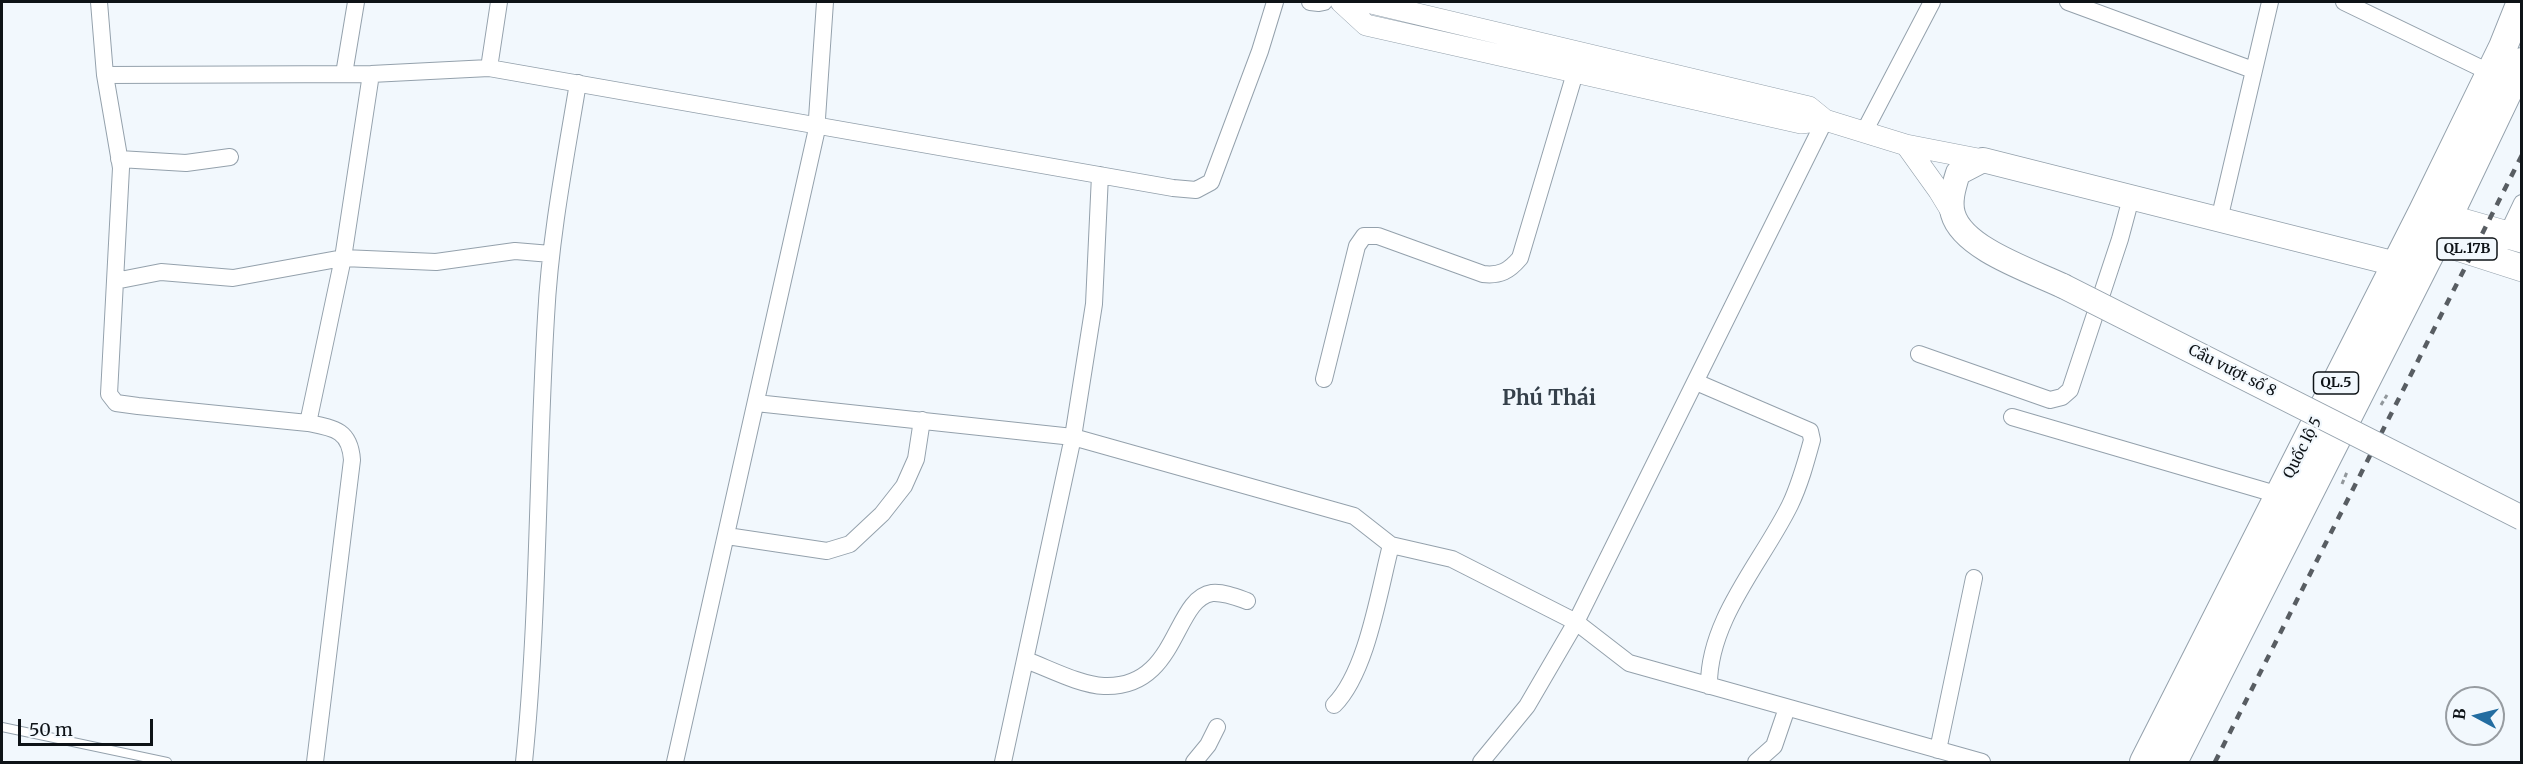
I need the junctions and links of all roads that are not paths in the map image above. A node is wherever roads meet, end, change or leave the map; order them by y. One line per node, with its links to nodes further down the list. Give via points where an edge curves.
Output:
1 (99, 2): 22 (street)
2 (356, 2): 20 (street)
3 (499, 2): 16 (street)
4 (825, 2): 25 (street)
5 (1275, 2): 31 (street, via 1211,182 1196,190)
6 (1310, 2): 7 (street)
7 (1324, 2)
8 (1341, 2): 18 (street, via 1366,25)
9 (1367, 2): 24 (street, via 1809,107)
10 (1932, 2): 26 (street)
11 (2068, 2): 17 (street)
12 (2270, 2): 17 (street)
13 (2344, 2): 19 (street)
14 (2521, 2): 19 (highway, Quốc lộ 5 / QL.5)
15 (2522, 62): 36 (highway, Quốc lộ 5 / QL.5)
16 (489, 68): 21 (street); 23 (street)
17 (2253, 70): 35 (street)
18 (1575, 73): 24 (street, via 1801,123); 45 (street, via 1520,258 1512,267 1493,275 1378,236 1364,236 1357,246)
19 (2491, 73): 36 (highway, Quốc lộ 5 / QL.5)
20 (344, 74): 21 (street); 22 (street)
21 (371, 74): 39 (street)
22 (105, 75): 29 (street)
23 (578, 83): 25 (street); 38 (street)
24 (1825, 120): 26 (street); 46 (street)
25 (816, 124): 31 (street); 47 (street)
26 (1864, 132): 27 (street)
27 (1906, 145): 30 (street); 34 (street, Cầu vượt số 8)
28 (230, 157): 29 (street, via 186,163)
29 (119, 159): 43 (street)
30 (1983, 160): 32 (main road); 34 (main road, via 1958,173)
31 (1100, 176): 51 (street, via 1094,303)
32 (2131, 198): 35 (main road); 44 (street, via 2070,390 2062,397 2050,400)
33 (2522, 203): 37 (street)
34 (1953, 214): 53 (main road, Cầu vượt số 8, bridge, via 1964,234 1977,245)
35 (2219, 220): 42 (main road)
36 (2429, 225): 37 (main road, QL.17B); 40 (main road, QL.17B); 42 (highway, Quốc lộ 5 / QL.5)
37 (2514, 237): 40 (street)
38 (551, 254): 39 (street, via 515,251 436,262); 68 (street, via 532,687)
39 (343, 258): 43 (street, via 233,278 161,272); 50 (street)
40 (2494, 259): 41 (main road, QL.17B)
41 (2522, 268)
42 (2406, 269): 52 (highway, Quốc lộ 5 / QL.5); 76 (highway, Quốc lộ 5 / QL.5)
43 (115, 281): 50 (street, via 110,394 116,403)
44 (1918, 354)
45 (1324, 379)
46 (1695, 382): 58 (street); 60 (street, via 1810,431 1812,440 1790,505 1716,636)
47 (756, 403): 49 (street); 54 (street)
48 (2012, 417): 52 (street)
49 (922, 420): 51 (street); 54 (street, via 916,459 904,486 850,544 827,551)
50 (308, 423): 67 (street, via 337,430 346,437 352,460)
51 (1073, 437): 55 (street, via 1354,516); 59 (street)
52 (2279, 495): 75 (highway, Quốc lộ 5 / QL.5)
53 (2522, 518)
54 (727, 536): 69 (street)
55 (1391, 545): 58 (street, via 1452,559); 61 (street, via 1358,669)
56 (1974, 578): 65 (street)
57 (1247, 601): 59 (street, via 1227,594 1204,595 1193,606 1157,665 1134,681 1113,686 1091,685)
58 (1576, 622): 60 (street, via 1629,663); 72 (street, via 1527,706)
59 (1026, 660): 70 (street)
60 (1710, 686): 62 (street)
61 (1334, 705)
62 (1788, 708): 65 (street); 73 (street, via 1774,746)
63 (1217, 727): 71 (street)
64 (2, 728): 66 (lane)
65 (1938, 750): 74 (street)
66 (167, 762)
67 (315, 762)
68 (524, 762)
69 (675, 762)
70 (1003, 762)
71 (1194, 762)
72 (1481, 762)
73 (1756, 762)
74 (1982, 762)
75 (2144, 762)
76 (2173, 762)

